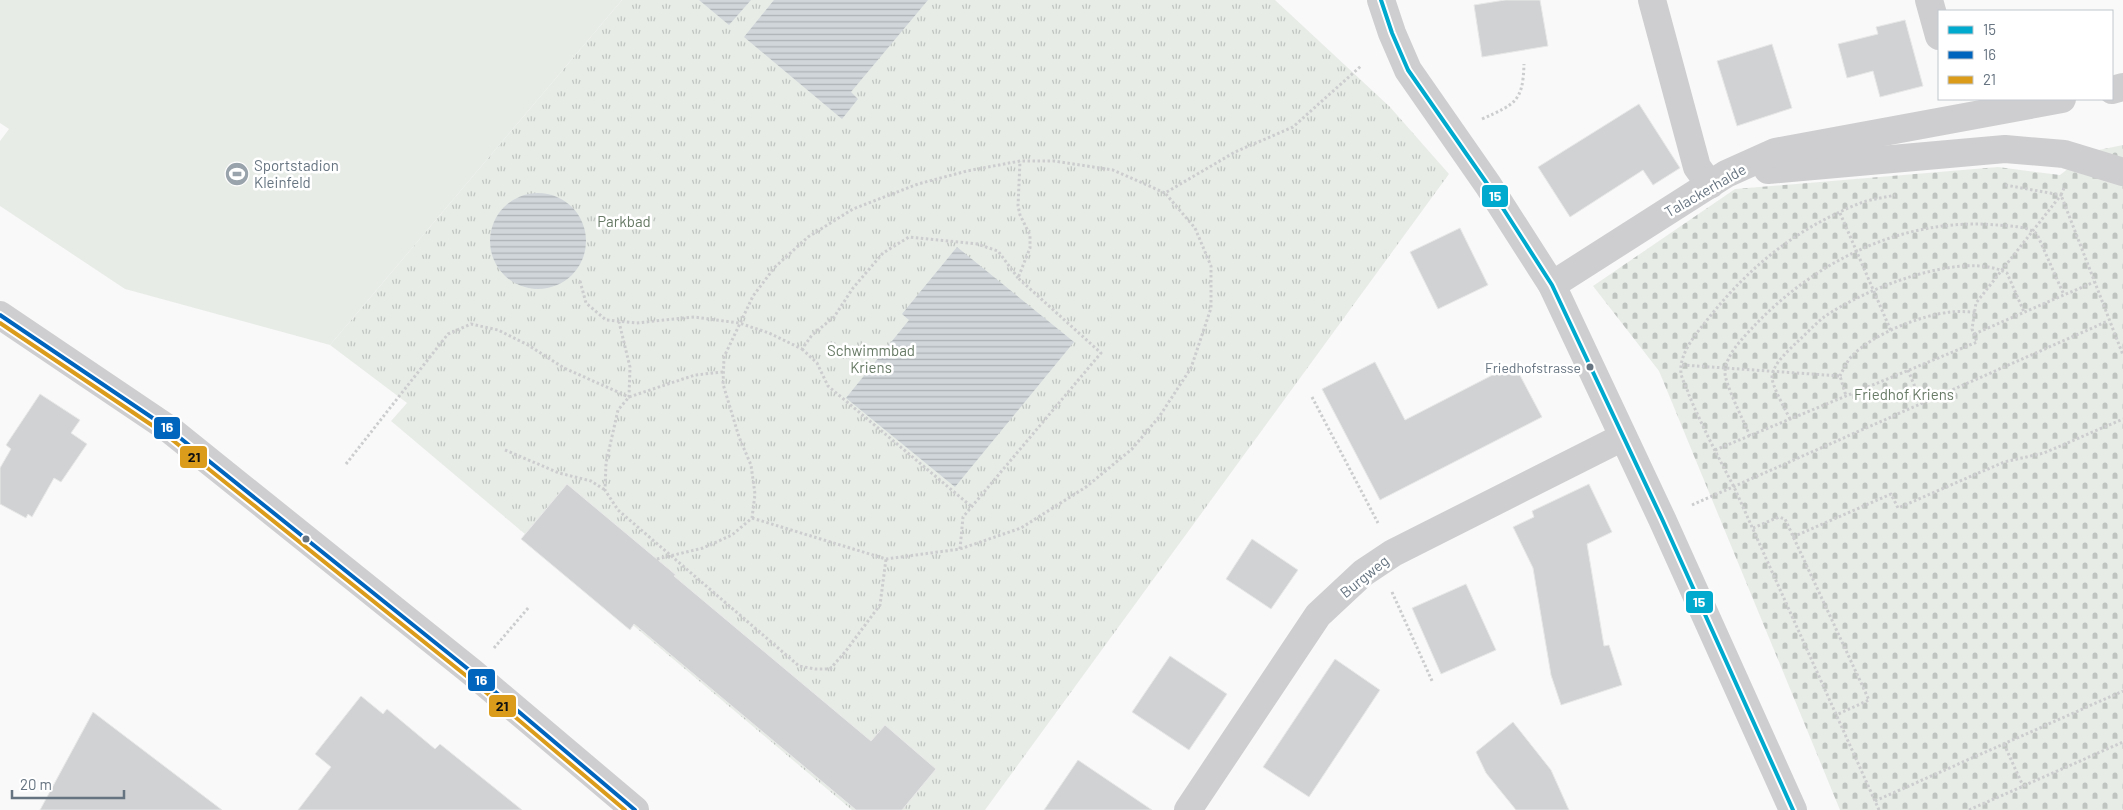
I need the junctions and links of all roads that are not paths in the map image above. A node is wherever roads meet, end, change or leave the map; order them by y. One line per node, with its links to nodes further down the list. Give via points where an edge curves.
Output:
1 (1381, 0): 9 (street, via 1408,70)
2 (1652, 0): 8 (street, via 1697,167)
3 (1929, 0): 4 (street)
4 (1938, 32)
5 (2051, 100): 6 (street, Talackerhalde)
6 (1959, 108): 8 (street, Talackerhalde, via 1775,152)
7 (2123, 172): 8 (street, via 2064,154 2005,149)
8 (1718, 180): 9 (street, Talackerhalde)
9 (1552, 285): 11 (street)
10 (0, 315): 12 (street, via 169,429 473,673)
11 (1623, 437): 13 (street, Burgweg, via 1393,552 1363,573 1318,615); 14 (street)
12 (635, 810)
13 (1188, 810)
14 (1793, 810)

